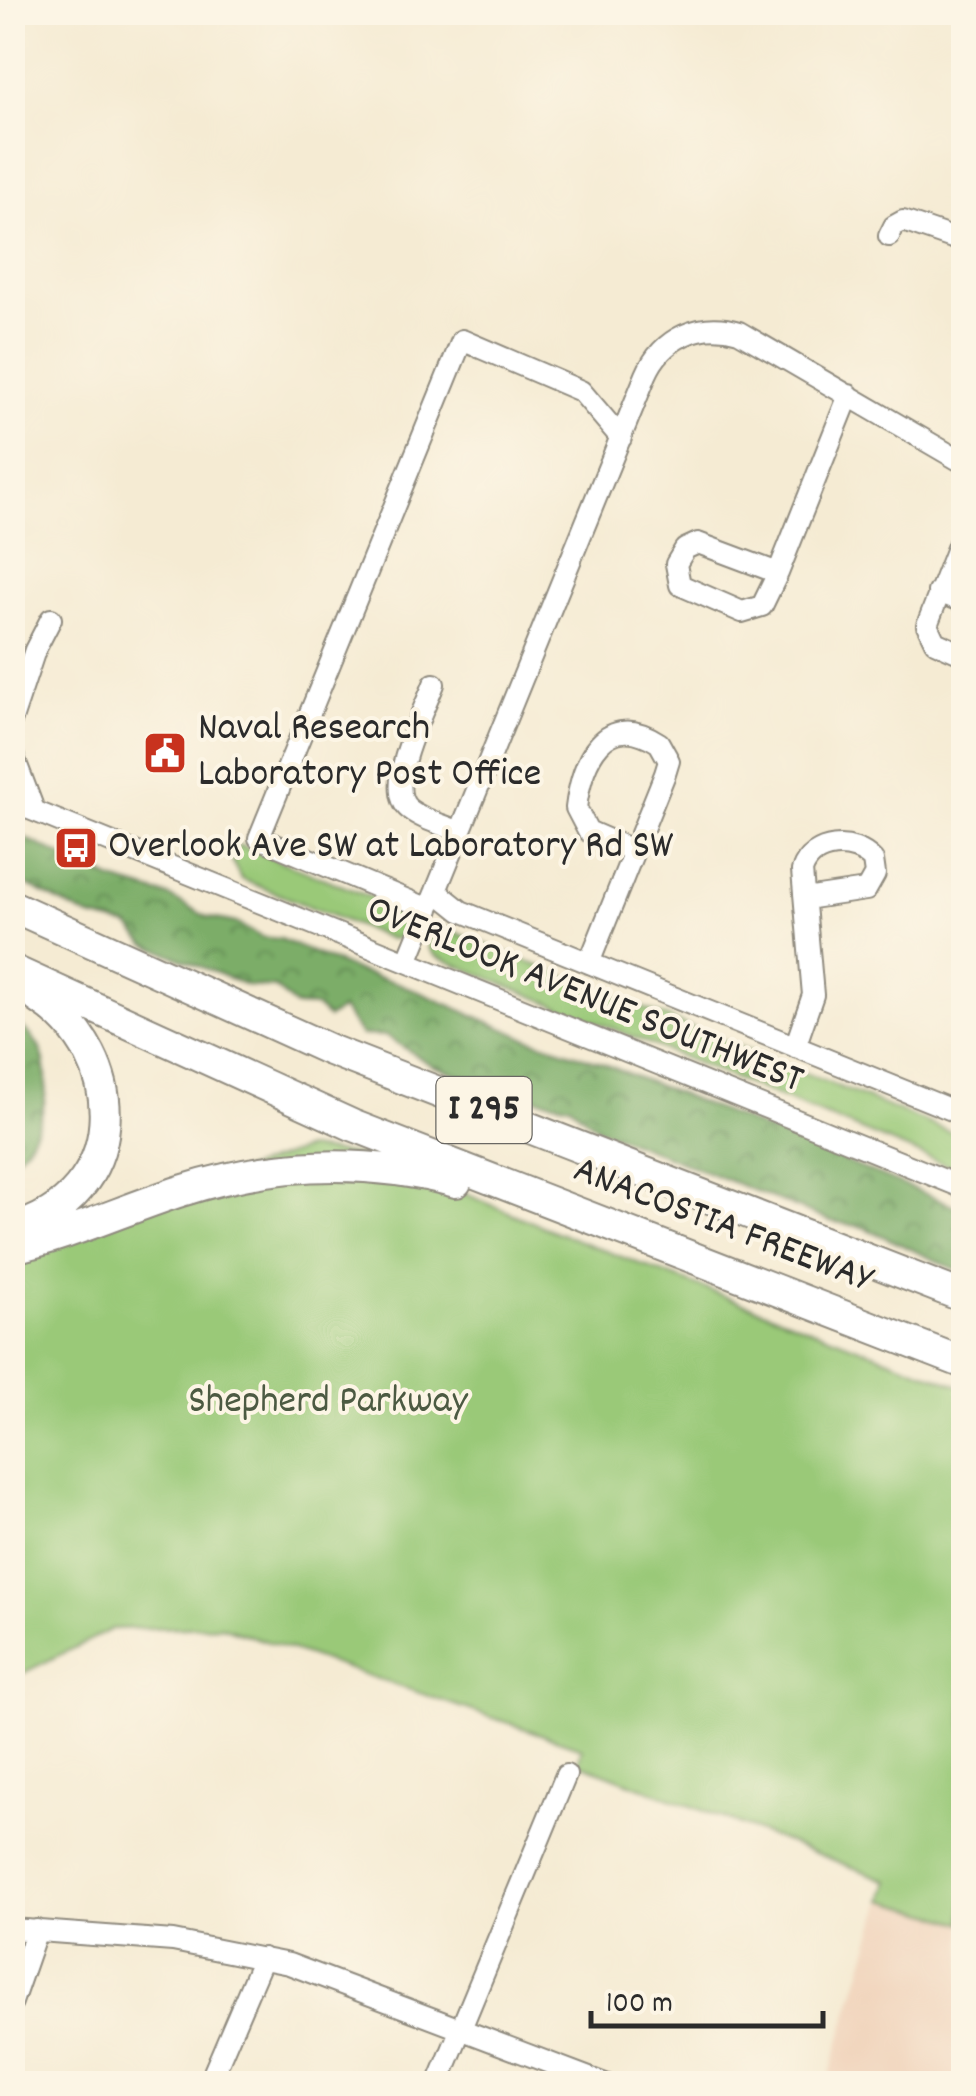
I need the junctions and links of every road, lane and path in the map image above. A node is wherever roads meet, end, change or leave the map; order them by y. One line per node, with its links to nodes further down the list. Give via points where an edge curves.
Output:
1 (890, 236): 2 (street, via 903,221)
2 (964, 242)
3 (848, 395): 4 (street, via 748,336 706,328 674,339 656,355); 5 (street); 7 (street)
4 (621, 438): 18 (street); 21 (street, via 581,391 462,340 259,838)
5 (964, 463)
6 (964, 530): 8 (street)
7 (778, 573): 7 (street, via 698,543 679,556 675,573 687,590 742,612 762,606)
8 (938, 592): 9 (street); 11 (street, via 928,631 935,642)
9 (964, 602)
10 (51, 619): 13 (street)
11 (964, 655)
12 (434, 684): 18 (street, via 398,793 406,808)
13 (15, 713): 14 (street)
14 (12, 741)
15 (12, 752): 17 (street)
16 (12, 802): 17 (street, OVERLOOK AVENUE SOUTHWEST)
17 (34, 810): 23 (street, OVERLOOK AVENUE SOUTHWEST)
18 (460, 832): 21 (street)
19 (634, 851): 19 (street, via 588,832 576,808 596,751 622,730 659,743 668,761); 24 (street)
20 (805, 899): 27 (street, via 813,1000)
21 (432, 900): 23 (street); 24 (street)
22 (12, 906): 33 (highway, ANACOSTIA FREEWAY / I 295, via 330,1050)
23 (407, 962): 29 (street, OVERLOOK AVENUE SOUTHWEST)
24 (589, 963): 27 (street)
25 (12, 970): 32 (highway, ANACOSTIA FREEWAY / I 295, via 300,1103)
26 (12, 983): 30 (highway, via 76,1030 99,1070 106,1109 100,1148 83,1182 48,1215)
27 (794, 1048): 28 (street)
28 (964, 1115)
29 (964, 1188)
30 (12, 1229)
31 (12, 1248): 32 (highway, via 235,1176 360,1166 452,1181 671,1263)
32 (778, 1291): 34 (highway, ANACOSTIA FREEWAY / I 295)
33 (964, 1297)
34 (964, 1364)
35 (566, 1775): 40 (street)
36 (12, 1929): 37 (street)
37 (38, 1930): 38 (street, via 159,1940); 39 (street)
38 (263, 1958): 40 (street); 41 (street)
39 (12, 2002)
40 (461, 2026): 42 (street); 43 (street)
41 (208, 2084)
42 (438, 2084)
43 (605, 2084)

